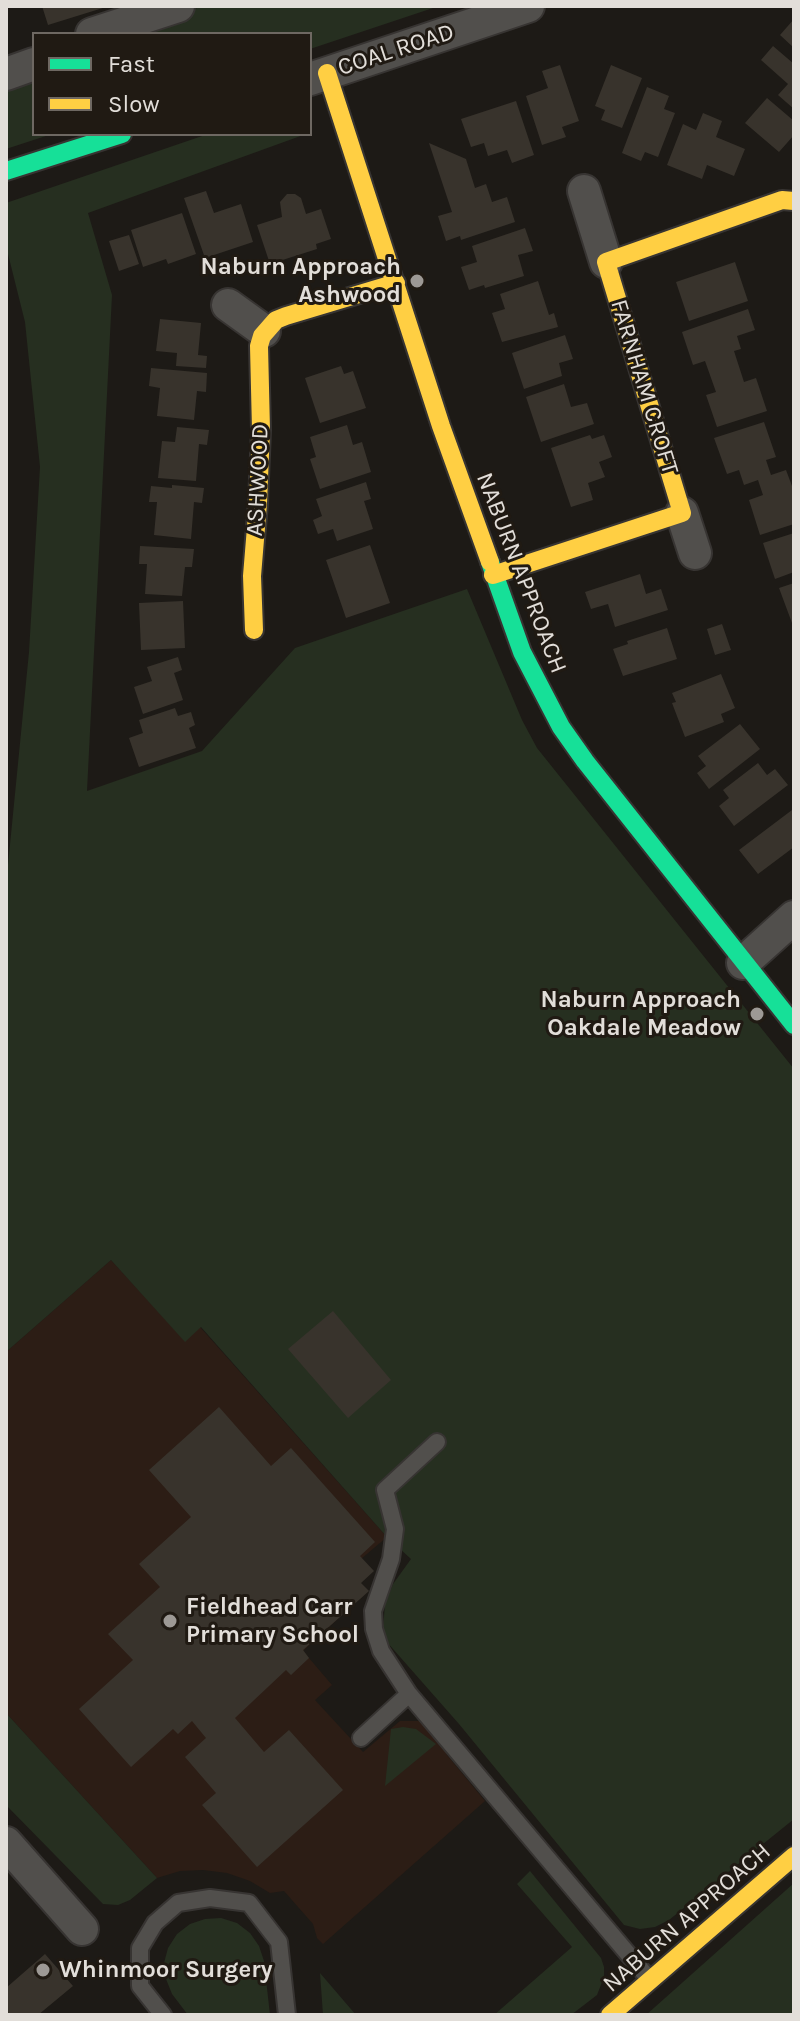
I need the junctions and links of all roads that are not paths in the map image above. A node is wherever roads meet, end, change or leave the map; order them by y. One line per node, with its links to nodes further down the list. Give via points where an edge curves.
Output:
1 (178, 6): 3 (street)
2 (528, 6): 6 (street, COAL ROAD)
3 (98, 32)
4 (32, 65): 5 (street)
5 (6, 74)
6 (318, 76): 12 (street, NABURN APPROACH)
7 (116, 136): 8 (street)
8 (6, 171)
9 (584, 191): 11 (street, FARNHAM CROFT)
10 (794, 201): 11 (street, via 782,200)
11 (606, 262): 15 (street, FARNHAM CROFT)
12 (396, 283): 14 (street, via 286,316); 17 (street, NABURN APPROACH)
13 (228, 305): 14 (street)
14 (264, 331): 18 (street, ASHWOOD, via 259,346)
15 (682, 513): 16 (street, FARNHAM CROFT); 17 (street)
16 (695, 553)
17 (493, 575): 20 (street, NABURN APPROACH, via 522,652 561,727)
18 (254, 630)
19 (794, 917): 20 (street)
20 (743, 963): 21 (street, NABURN APPROACH)
21 (794, 1025)
22 (437, 1442): 23 (lane, via 385,1490 395,1529 373,1611 374,1629 381,1651)
23 (409, 1694): 24 (lane); 28 (lane)
24 (361, 1738)
25 (6, 1843): 27 (street)
26 (794, 1856): 28 (street, NABURN APPROACH)
27 (82, 1929)
28 (651, 1981): 31 (street, NABURN APPROACH)
29 (163, 2015): 30 (lane, via 140,1986 140,1948 155,1923 178,1903 210,1898 249,1903 279,1942)
30 (287, 2015)
31 (610, 2015)

